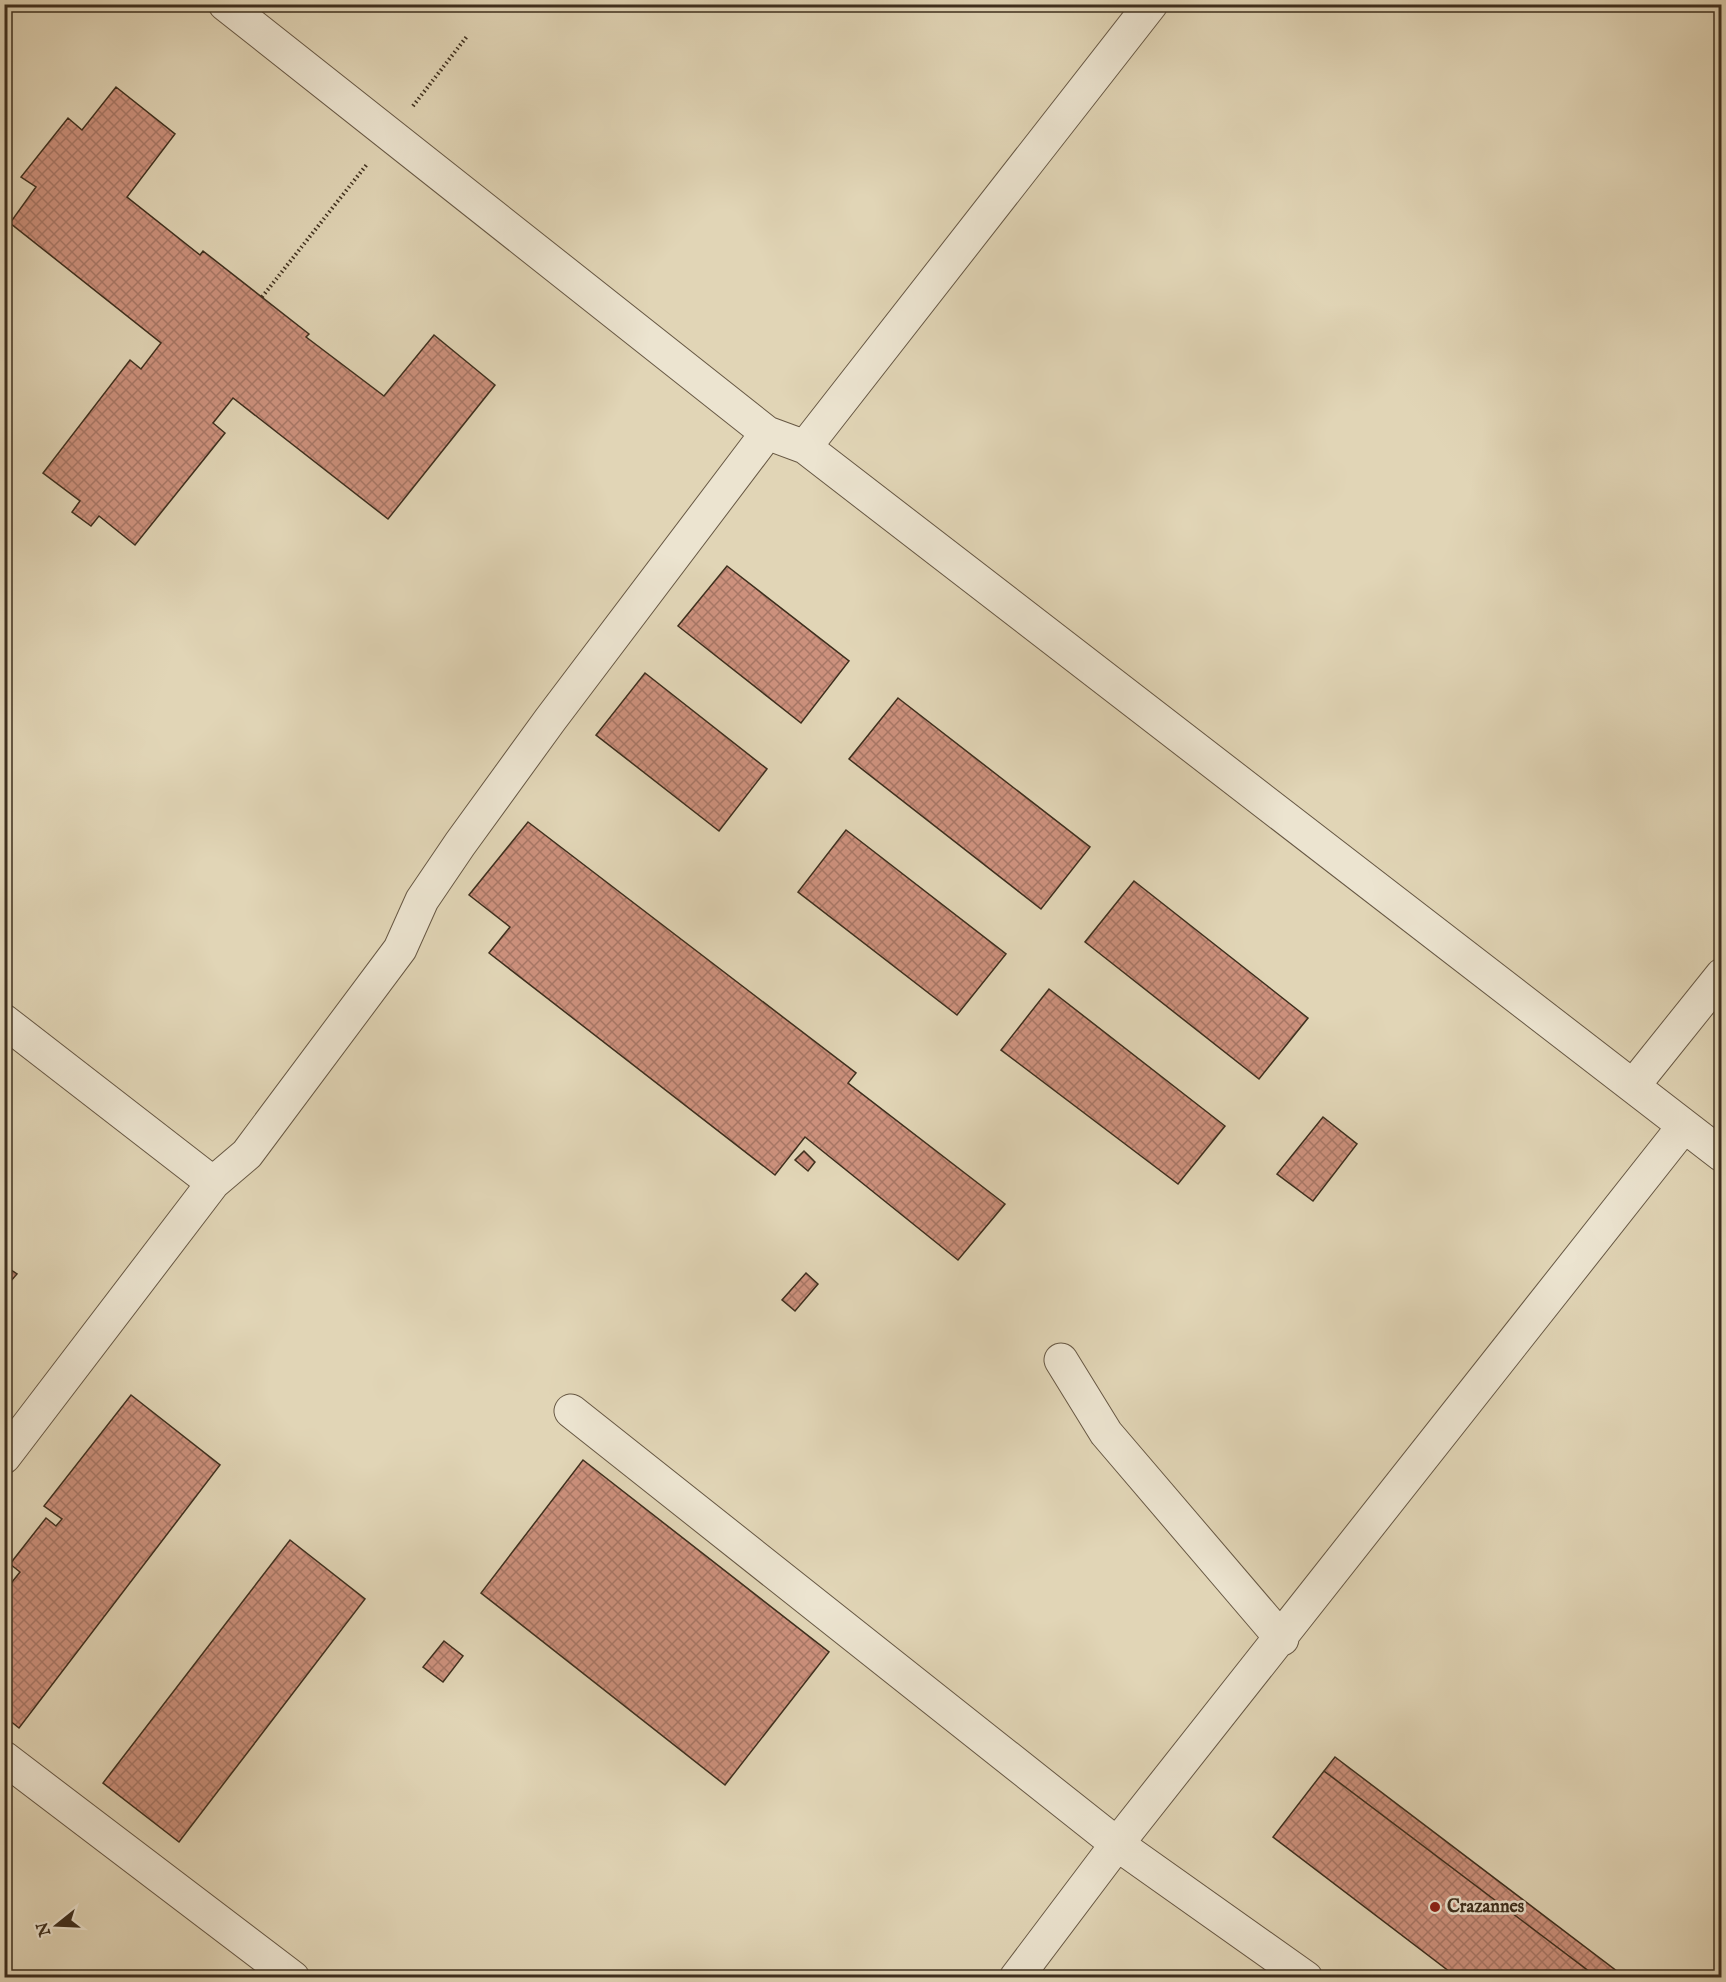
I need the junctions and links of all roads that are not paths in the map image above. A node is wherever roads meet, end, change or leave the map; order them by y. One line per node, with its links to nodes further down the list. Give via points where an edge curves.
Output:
1 (225, 4): 3 (street)
2 (1151, 4): 4 (street)
3 (767, 433): 4 (street); 10 (street, via 460,844 422,900 400,949 247,1154)
4 (805, 447): 7 (street)
5 (1722, 975): 7 (street)
6 (4, 1021): 10 (street)
7 (1633, 1086): 8 (street)
8 (1684, 1126): 9 (street); 14 (street)
9 (1722, 1155)
10 (213, 1183): 13 (street)
11 (1061, 1360): 14 (street, via 1106,1433)
12 (571, 1411): 16 (street)
13 (4, 1457)
14 (1282, 1639): 16 (street)
15 (4, 1758): 17 (street)
16 (1118, 1844): 18 (street); 19 (street)
17 (293, 1977)
18 (1016, 1977)
19 (1306, 1977)

